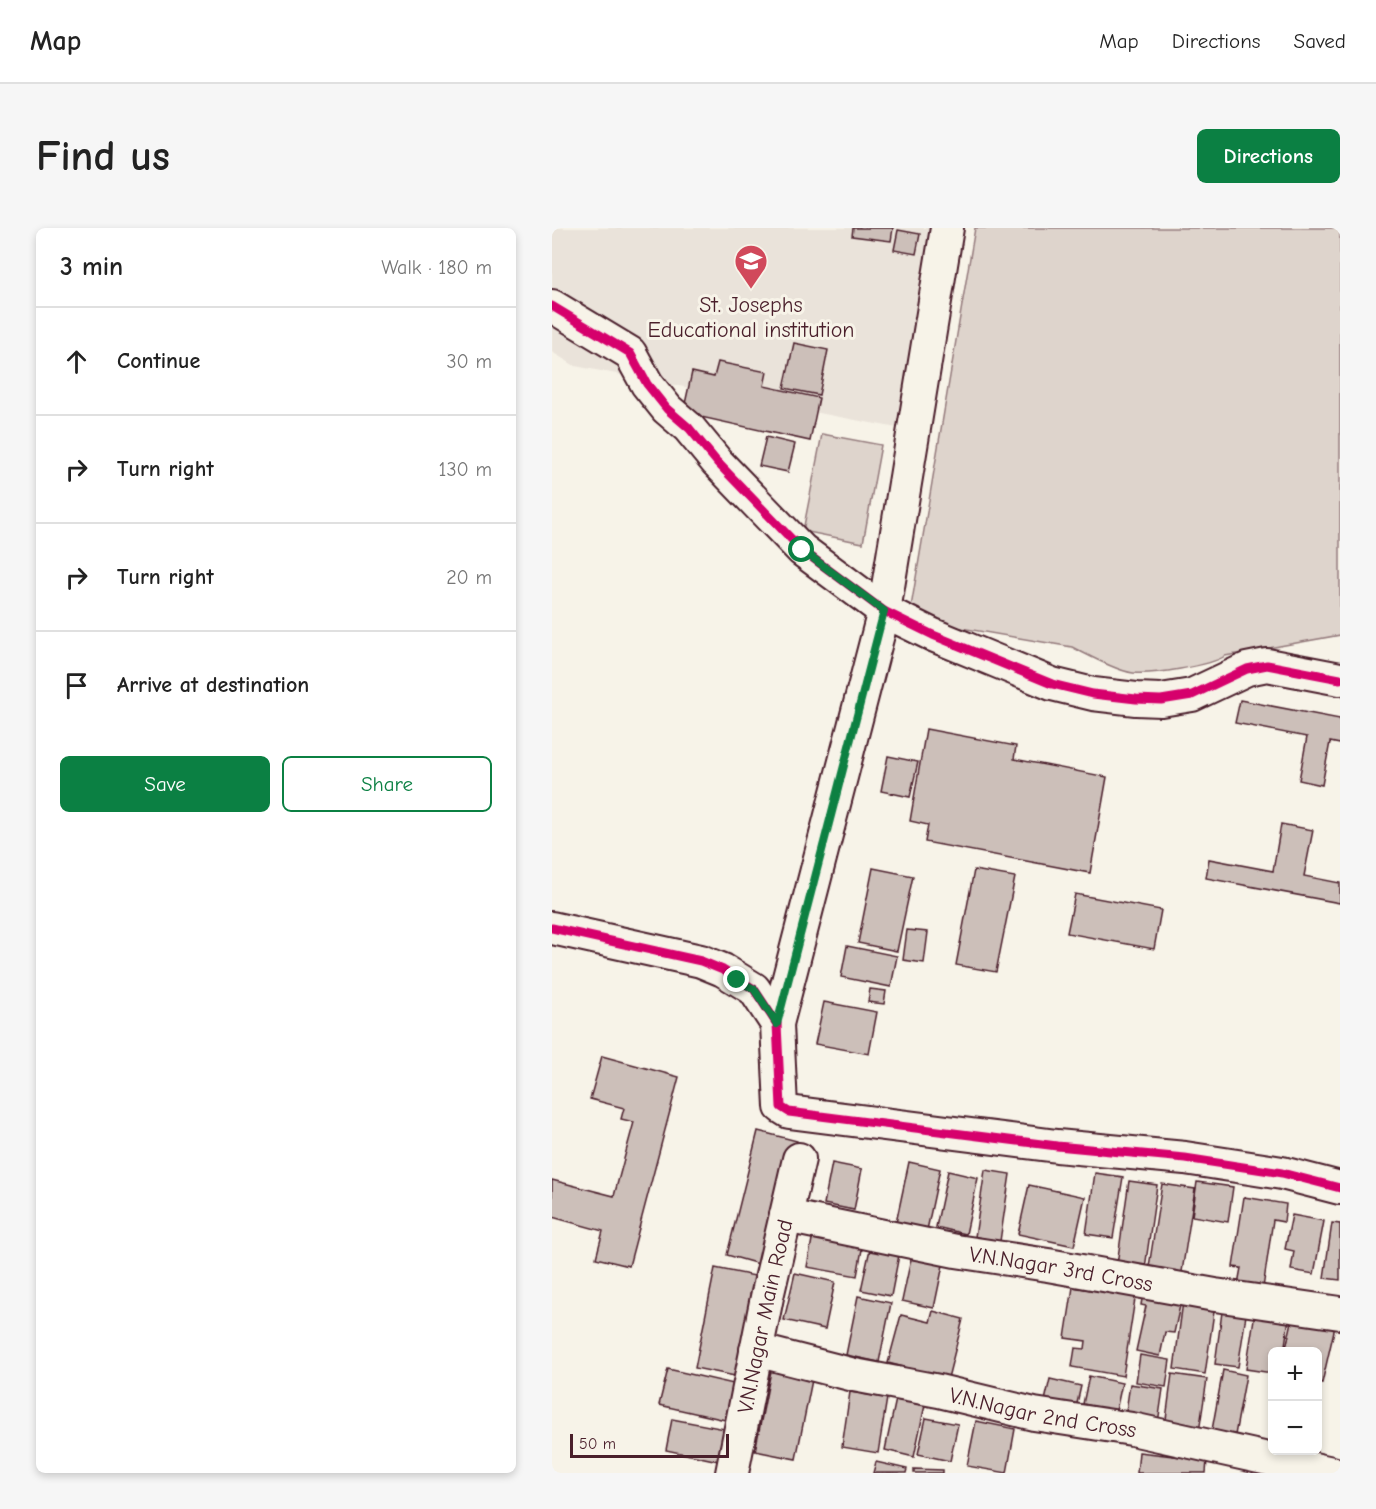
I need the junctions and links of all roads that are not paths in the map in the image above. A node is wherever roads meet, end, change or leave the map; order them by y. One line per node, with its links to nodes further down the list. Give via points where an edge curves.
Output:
1 (947, 228): 3 (street)
2 (552, 306): 3 (street, via 630,353 667,409 802,550)
3 (884, 611): 4 (street, via 1052,684 1093,694 1161,700 1192,695 1247,669 1267,665); 6 (street)
4 (1340, 679)
5 (552, 928): 6 (street, via 701,961 723,970 754,989)
6 (777, 1024): 8 (street, via 781,1107 789,1112 1185,1158 1282,1173)
7 (799, 1159): 9 (street, V.N.Nagar Main Road)
8 (1340, 1188)
9 (786, 1216): 10 (street, V.N.Nagar 3rd Cross, via 956,1251); 11 (street, V.N.Nagar Main Road)
10 (1340, 1313)
11 (756, 1350): 12 (street, V.N.Nagar Main Road); 13 (street, V.N.Nagar 2nd Cross, via 1034,1414 1132,1429)
12 (732, 1473)
13 (1332, 1473)

